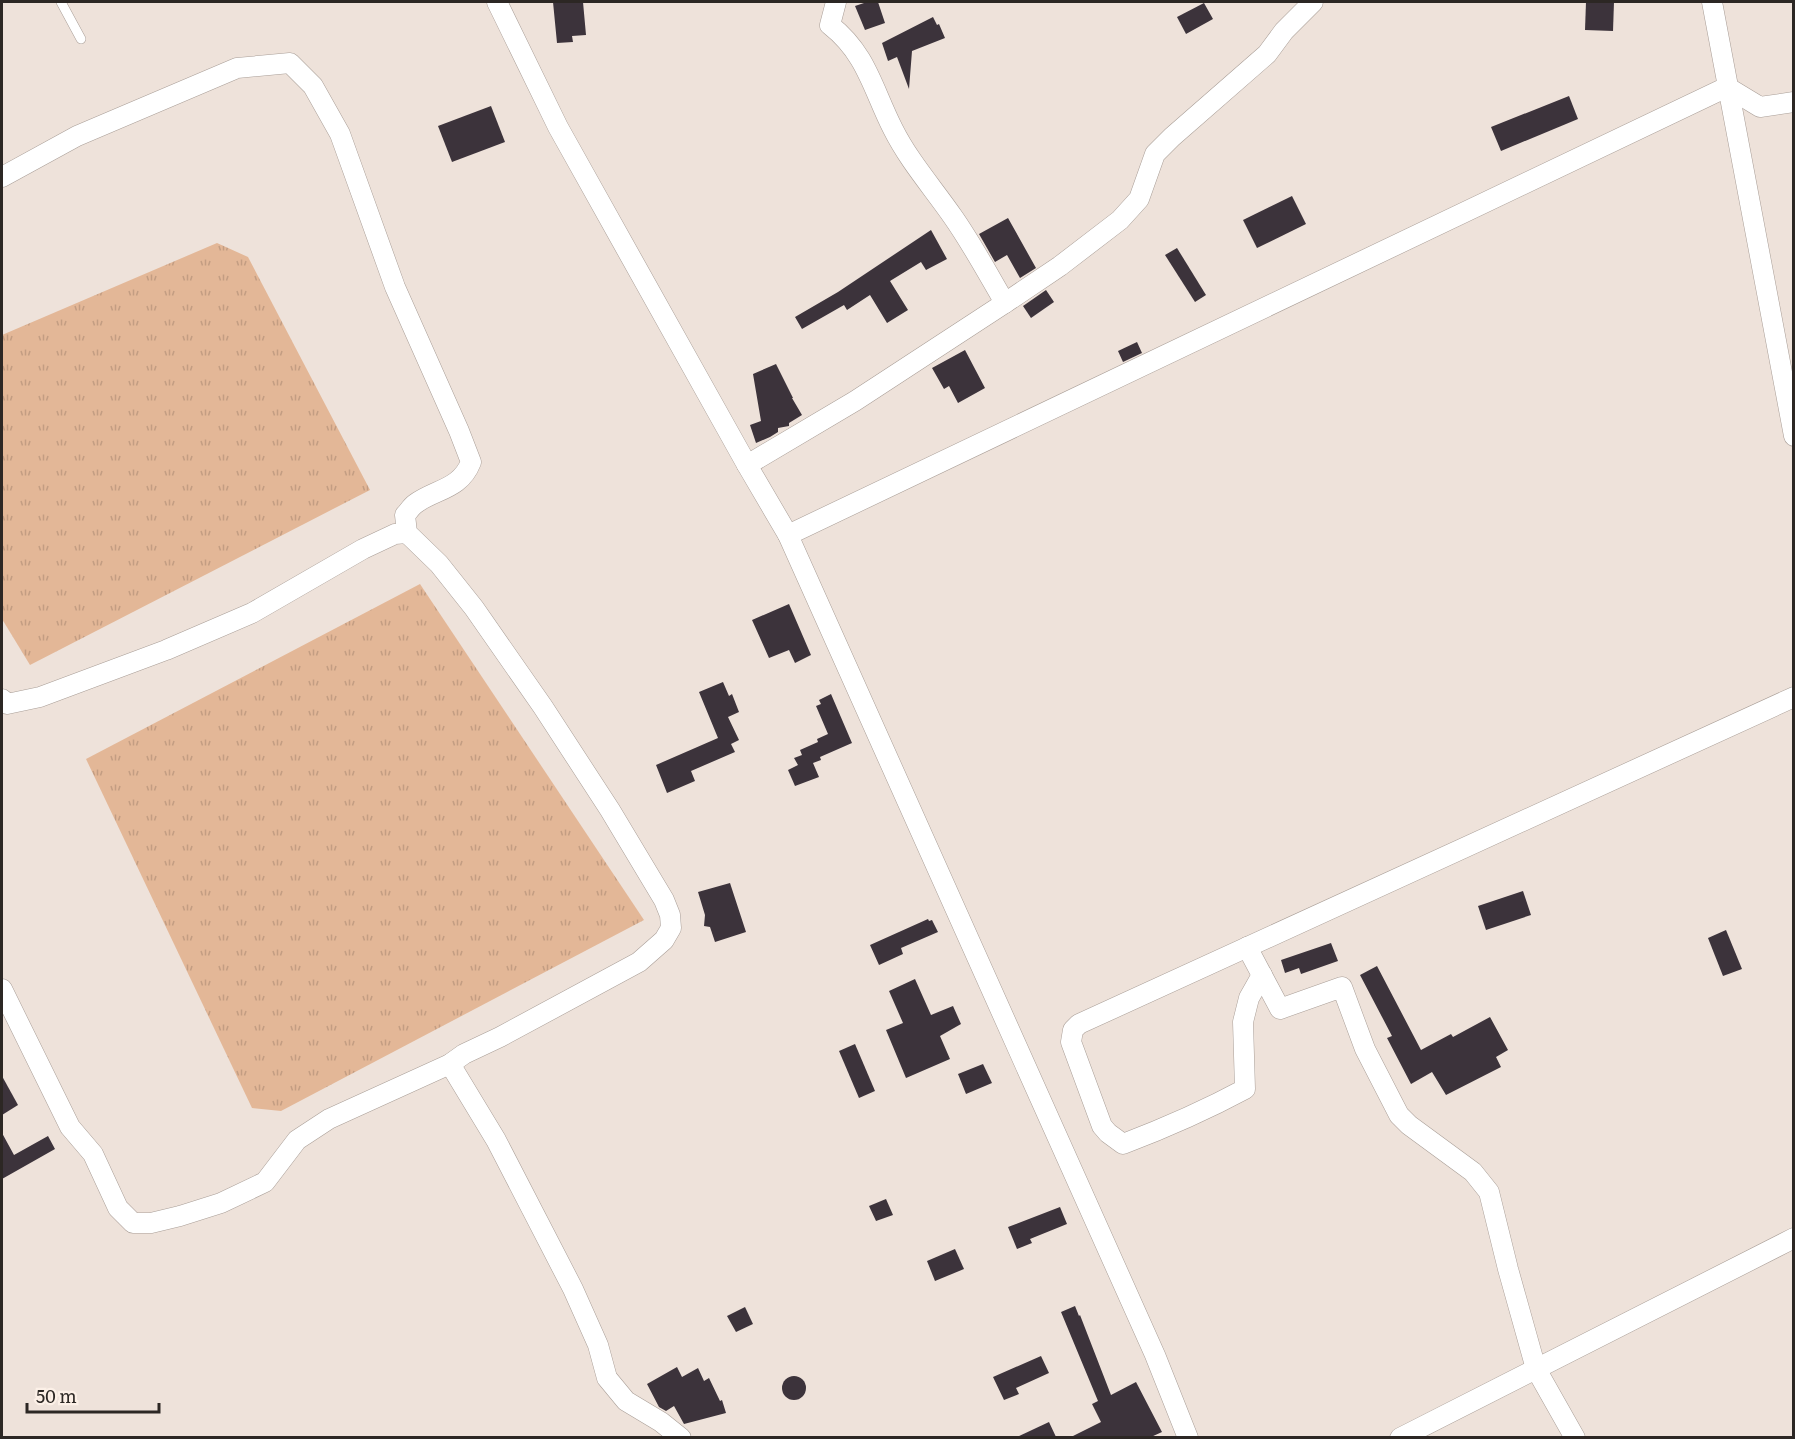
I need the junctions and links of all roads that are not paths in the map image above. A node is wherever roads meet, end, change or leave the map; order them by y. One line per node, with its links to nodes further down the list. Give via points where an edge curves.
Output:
1 (61, 2): 6 (lane)
2 (497, 2): 12 (street, via 558,127)
3 (836, 2): 10 (street, via 830,25 861,58 893,130 954,218)
4 (1313, 2): 10 (street, via 1267,54 1155,154 1139,199 1120,220)
5 (1712, 2): 7 (street)
6 (81, 39)
7 (1727, 87): 8 (street, via 1760,107); 11 (street); 14 (street)
8 (1794, 102)
9 (2, 177): 13 (street, via 77,136 237,68 290,63 314,86 340,134 395,287 471,462 466,474 447,489 415,504 405,515)
10 (1005, 303): 12 (street, via 855,401)
11 (1794, 436)
12 (747, 465): 14 (street)
13 (407, 533): 16 (street, via 395,534 363,549 252,613 166,650 40,697 7,704); 20 (street, via 439,564 474,608 543,707 610,810 670,915 671,928 664,940 639,962)
14 (788, 535): 24 (street, via 1155,1355)
15 (1794, 698): 17 (street)
16 (2, 699)
17 (1247, 947): 18 (street); 18 (street, via 1073,1030 1075,1054 1108,1133 1124,1144 1245,1089 1243,1022 1249,998)
18 (1262, 975): 22 (street, via 1280,1009 1342,987 1365,1050 1399,1115 1453,1157 1489,1192)
19 (2, 989): 20 (street, via 70,1126 93,1154 118,1208 133,1223 180,1216 256,1186 272,1174 297,1140 329,1119)
20 (450, 1065): 23 (street, via 501,1149 573,1289 598,1345 607,1378 626,1401)
21 (1794, 1238): 22 (street)
22 (1536, 1369): 25 (street); 26 (street)
23 (681, 1437)
24 (1188, 1437)
25 (1400, 1437)
26 (1575, 1437)

